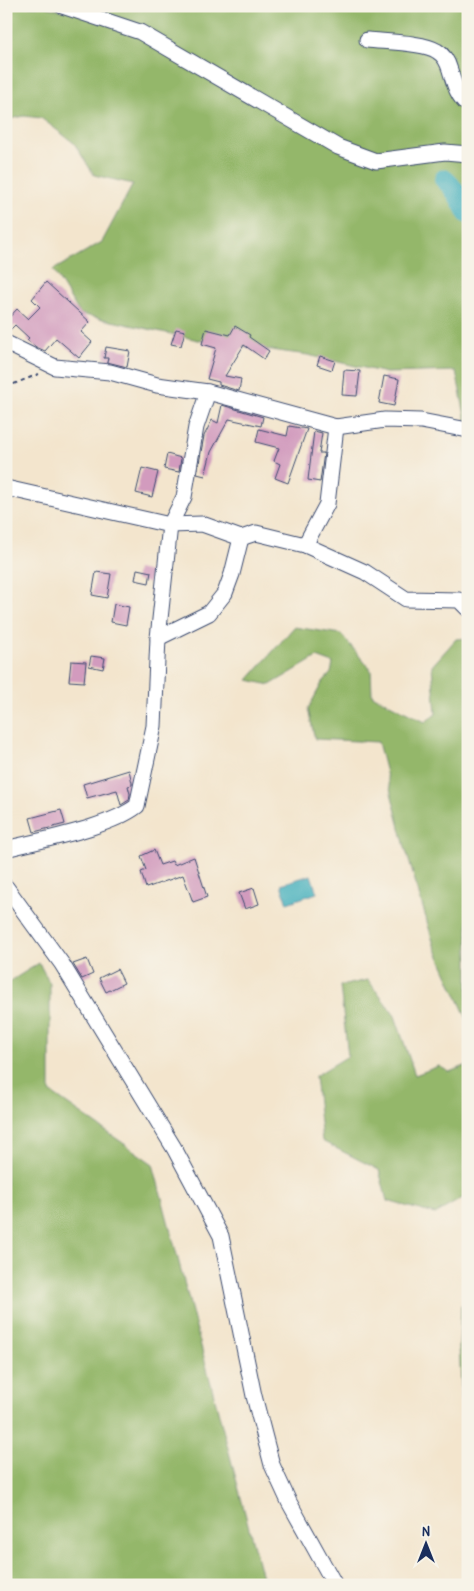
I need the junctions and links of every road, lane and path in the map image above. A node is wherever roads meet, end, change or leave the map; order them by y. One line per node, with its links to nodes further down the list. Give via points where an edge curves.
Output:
1 (62, 6): 4 (street, via 140,32 338,147 376,161 445,152)
2 (367, 40): 3 (street, via 438,51 447,62 456,90)
3 (468, 105)
4 (468, 154)
5 (6, 343): 6 (street)
6 (55, 368): 7 (path); 8 (street, via 110,372 157,385)
7 (6, 387)
8 (208, 392): 9 (street); 12 (street, via 196,427 184,497)
9 (336, 427): 10 (street, via 386,420 421,421); 14 (street, via 327,504)
10 (468, 430)
11 (6, 488): 12 (street)
12 (170, 525): 13 (street, via 202,524); 16 (street)
13 (241, 538): 14 (street, via 256,533); 16 (street, via 225,593 209,613)
14 (305, 545): 15 (street, via 365,572 406,599 459,600)
15 (468, 609)
16 (158, 638): 17 (street, via 154,726 137,806 92,826)
17 (6, 849)
18 (6, 887): 19 (street, via 67,972 174,1148 221,1236 254,1396 272,1465)
19 (335, 1585)

